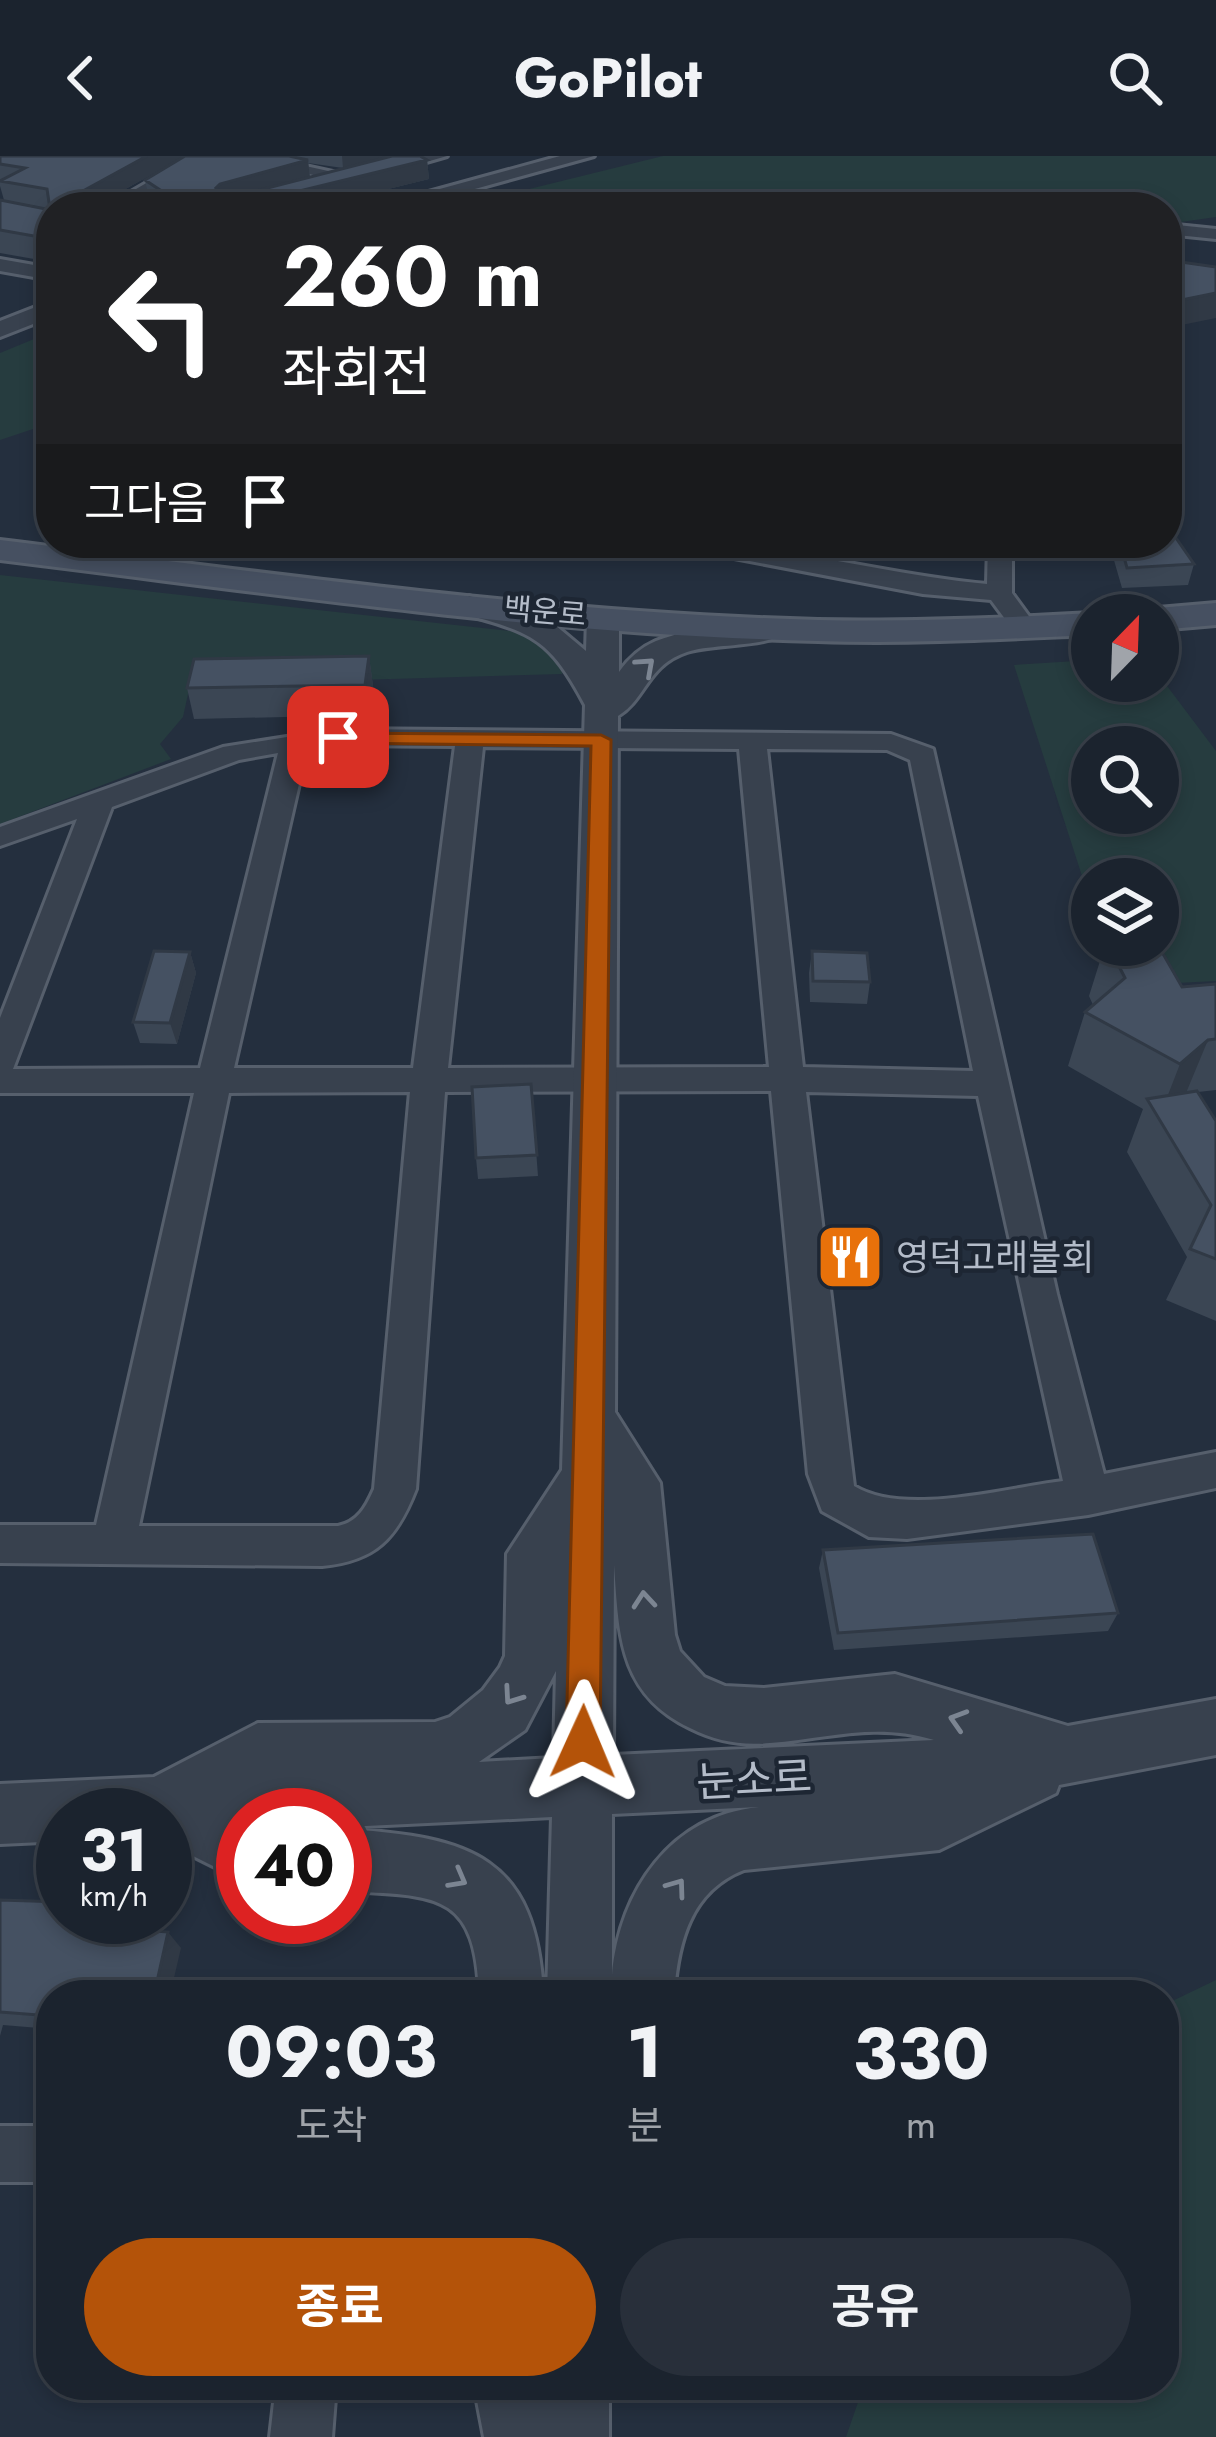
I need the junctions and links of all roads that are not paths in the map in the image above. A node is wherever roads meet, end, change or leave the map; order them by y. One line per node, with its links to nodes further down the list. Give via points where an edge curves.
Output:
1 (205, 156): 7 (street)
2 (233, 156): 5 (street)
3 (439, 156): 5 (street)
4 (584, 156): 8 (street)
5 (351, 178): 6 (street)
6 (312, 188)
7 (141, 192)
8 (444, 192)
9 (1182, 231): 10 (street)
10 (1216, 234)
11 (0, 265): 12 (street)
12 (25, 270): 13 (street); 14 (street)
13 (36, 272)
14 (0, 279)
15 (36, 314): 16 (street)
16 (0, 330)
17 (0, 550): 18 (main road, 백운로)
18 (36, 554)
19 (68, 558): 23 (main road, 백운로)
20 (773, 558): 22 (street)
21 (1000, 558): 22 (street)
22 (999, 592): 28 (street)
23 (469, 605): 26 (main road, 백운로); 30 (street, via 564,640)
24 (1216, 614): 25 (main road)
25 (1179, 617)
26 (603, 618): 29 (main road, 백운로); 30 (street)
27 (1071, 626): 28 (main road, 백운로)
28 (1026, 629): 29 (main road, 백운로)
29 (772, 630): 30 (street, one-way to 29, via 653,656 683,643)
30 (601, 723): 31 (street); 33 (street); 38 (street)
31 (470, 738): 32 (street); 37 (street)
32 (295, 742): 34 (street, via 233,754); 40 (street)
33 (752, 742): 39 (street); 42 (street, via 891,742 923,755)
34 (99, 801): 35 (street); 36 (street)
35 (0, 837)
36 (0, 1062)
37 (429, 1079): 38 (street); 40 (street); 48 (street, via 394,1489 382,1523 354,1545)
38 (595, 1079): 39 (street); 43 (street)
39 (784, 1079): 42 (street); 46 (street, via 837,1498 869,1518 907,1520)
40 (214, 1080): 41 (street); 48 (street)
41 (0, 1081)
42 (993, 1084): 46 (street)
43 (589, 1415): 45 (street); 50 (street, one-way to 43, via 895,1700 764,1716 722,1714 684,1696 657,1666 647,1635 634,1483)
44 (1216, 1470): 46 (street)
45 (588, 1475): 51 (street); 52 (street, one-way to 52, via 534,1554 533,1656 523,1683 470,1737 435,1751 258,1753)
46 (1088, 1496)
47 (0, 1544): 48 (street)
48 (113, 1545)
49 (1216, 1727): 50 (street, 눈소로)
50 (1070, 1754): 51 (street, 눈소로, via 1007,1766); 59 (street, one-way to 50, via 647,1937 701,1856 743,1839 939,1820)
51 (582, 1787): 53 (street, 눈소로); 58 (street)
52 (192, 1789)
53 (192, 1805)
54 (36, 1812): 55 (street, 눈소로)
55 (0, 1814)
56 (372, 1861): 57 (street, one-way to 57, via 435,1866 472,1883 500,1919)
57 (512, 1980)
58 (579, 1980)
59 (643, 1980)
60 (0, 2154): 61 (street)
61 (36, 2155)
62 (305, 2400): 65 (street)
63 (514, 2400): 66 (street)
64 (572, 2400): 67 (street)
65 (301, 2437)
66 (522, 2437)
67 (571, 2437)

